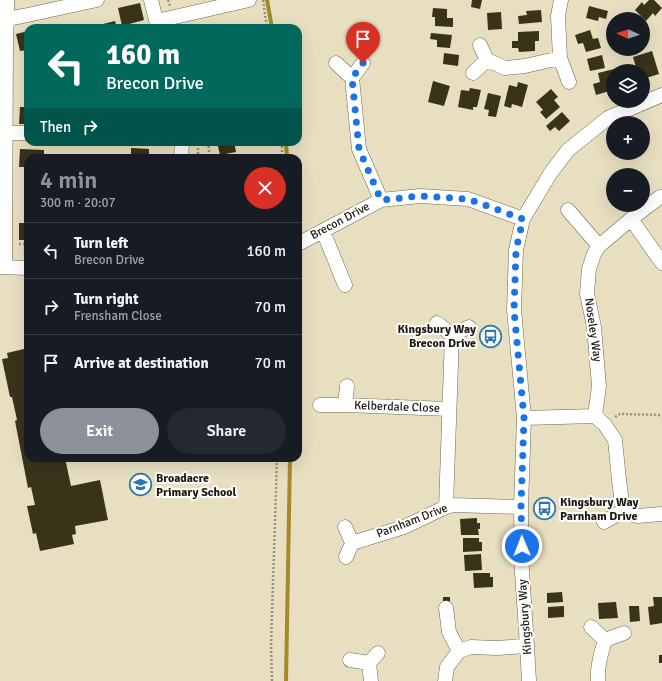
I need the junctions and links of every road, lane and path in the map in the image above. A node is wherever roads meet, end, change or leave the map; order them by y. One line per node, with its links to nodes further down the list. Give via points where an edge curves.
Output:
1 (7, 0): 7 (street)
2 (97, 0): 7 (street)
3 (151, 0): 8 (street)
4 (249, 0): 9 (street)
5 (263, 0): 10 (path)
6 (561, 0): 12 (street, via 558,16)
7 (4, 19): 20 (street, via 6,38)
8 (158, 24)
9 (162, 24)
10 (266, 24)
11 (480, 45): 13 (street)
12 (560, 58): 13 (street, via 505,68); 18 (street)
13 (487, 60): 16 (street)
14 (336, 63): 17 (street)
15 (363, 63): 17 (street)
16 (473, 73)
17 (352, 78): 23 (street, via 359,149)
18 (569, 82)
19 (662, 95): 25 (street, Kingsbury Way, via 608,118 568,150)
20 (3, 133): 21 (street); 31 (street, via 6,244)
21 (24, 134)
22 (660, 198): 26 (street, Noseley Way)
23 (381, 200): 25 (street, Brecon Drive, via 420,196 468,199); 27 (street, Brecon Drive)
24 (568, 210): 29 (street)
25 (523, 219): 42 (street, Kingsbury Way, via 516,250 514,310)
26 (631, 219): 29 (street, Noseley Way); 30 (street)
27 (322, 231): 28 (street, Brecon Drive); 33 (street)
28 (302, 242)
29 (599, 246): 43 (street, Noseley Way, via 589,268 587,294 594,327)
30 (662, 263)
31 (2, 267): 32 (street)
32 (24, 268)
33 (345, 285)
34 (438, 324): 36 (street)
35 (469, 327): 36 (street)
36 (452, 335): 40 (street, Kelberdale Close)
37 (347, 386): 39 (street, Kelberdale Close)
38 (320, 405): 39 (street, Kelberdale Close)
39 (345, 405): 40 (street, Kelberdale Close)
40 (449, 409): 45 (street, Kelberdale Close)
41 (662, 415): 43 (path, via 620,414)
42 (524, 418): 43 (street); 46 (street, Kingsbury Way)
43 (600, 420): 47 (street, via 615,440)
44 (277, 462): 60 (path)
45 (446, 507): 46 (street, Parnham Drive); 51 (street, Parnham Drive, via 404,527)
46 (521, 507): 57 (street, Kingsbury Way)
47 (624, 511): 48 (street, via 637,516); 49 (street)
48 (662, 514)
49 (604, 522)
50 (345, 527): 51 (street)
51 (352, 543): 52 (street)
52 (346, 557)
53 (446, 608): 58 (street, via 449,632)
54 (591, 627): 56 (street)
55 (624, 633): 56 (street)
56 (605, 640): 64 (street, via 599,659)
57 (527, 646): 58 (street, via 471,647); 63 (street, Kingsbury Way)
58 (459, 651): 62 (street, via 447,668)
59 (350, 660): 61 (street, via 373,658)
60 (272, 681)
61 (371, 681)
62 (445, 681)
63 (529, 681)
64 (598, 681)

